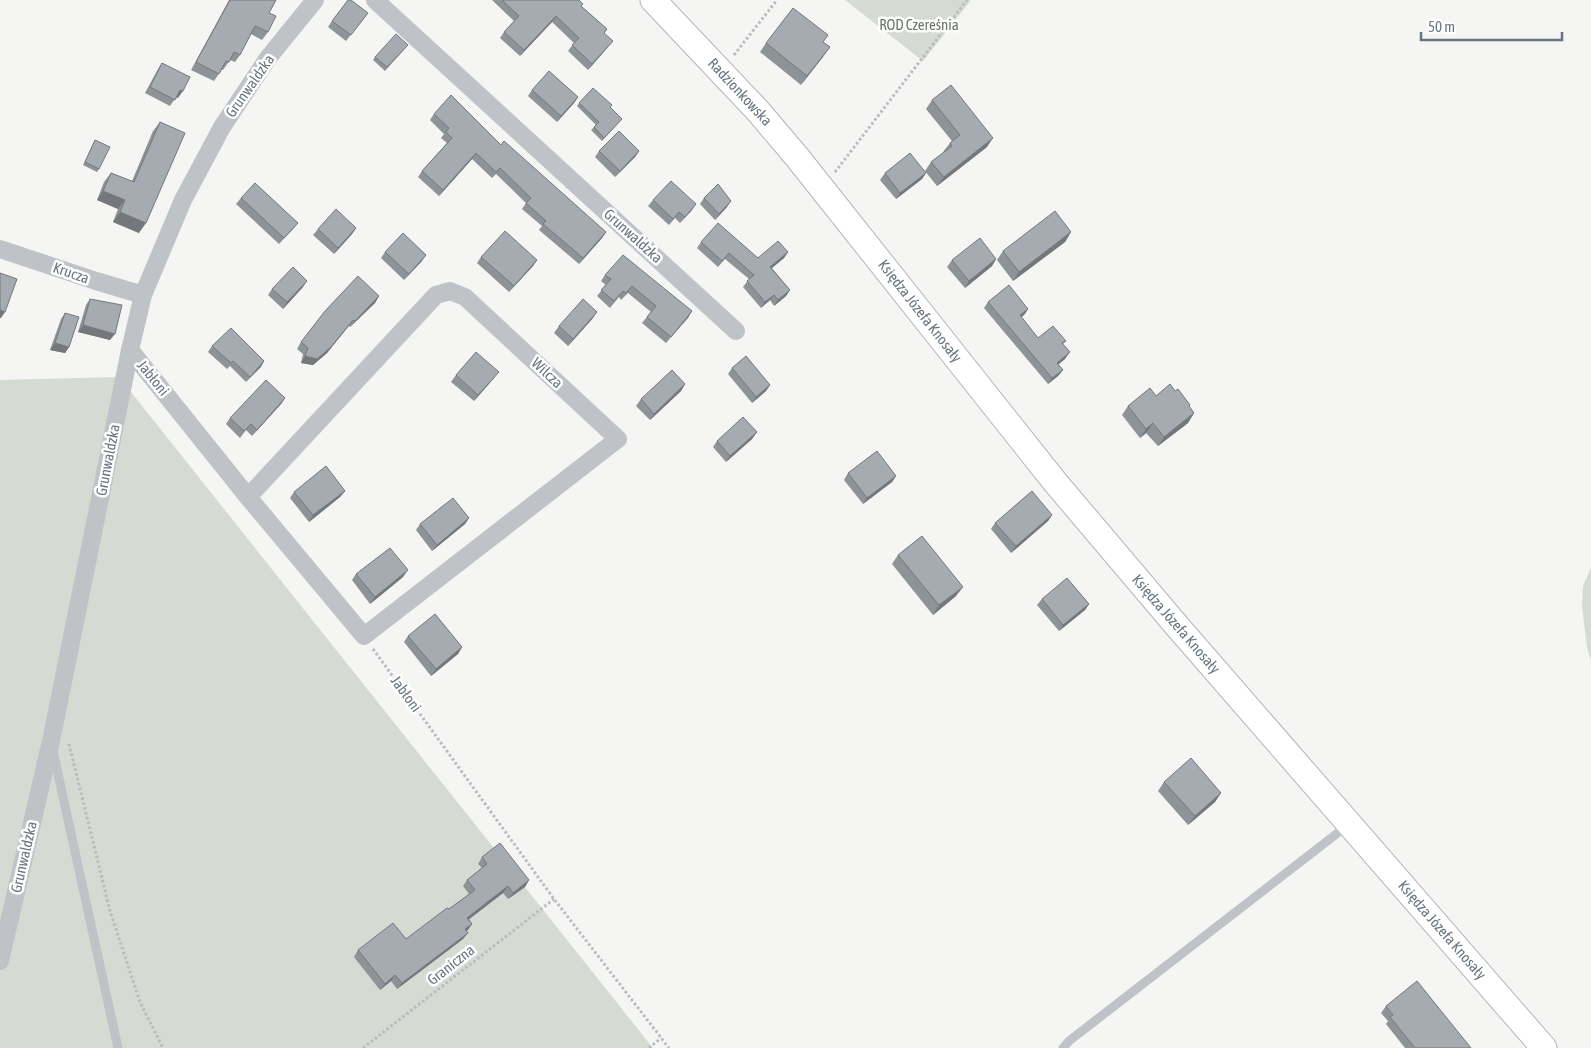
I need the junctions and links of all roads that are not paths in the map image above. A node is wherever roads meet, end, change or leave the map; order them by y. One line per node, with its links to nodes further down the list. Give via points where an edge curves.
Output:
1 (315, 0): 6 (street, Grunwaldzka, via 268,58 222,127 183,200)
2 (375, 0): 7 (street, Grunwaldzka)
3 (653, 0): 4 (street, Radzionkowska, via 758,111)
4 (822, 188): 12 (street, Księdza Józefa Knosały, via 1055,482)
5 (0, 249): 6 (street, Krucza)
6 (143, 295): 8 (street, Grunwaldzka)
7 (736, 330)
8 (130, 350): 9 (street, Jabłoni); 11 (street, Grunwaldzka)
9 (248, 497): 10 (street, Jabłoni); 10 (street, Wilcza, via 436,296 450,291 465,297 618,439)
10 (364, 636)
11 (51, 741): 13 (street, Grunwaldzka); 14 (lane)
12 (1350, 824): 15 (lane); 16 (street, Księdza Józefa Knosały)
13 (0, 961)
14 (118, 1048)
15 (1063, 1048)
16 (1544, 1048)

